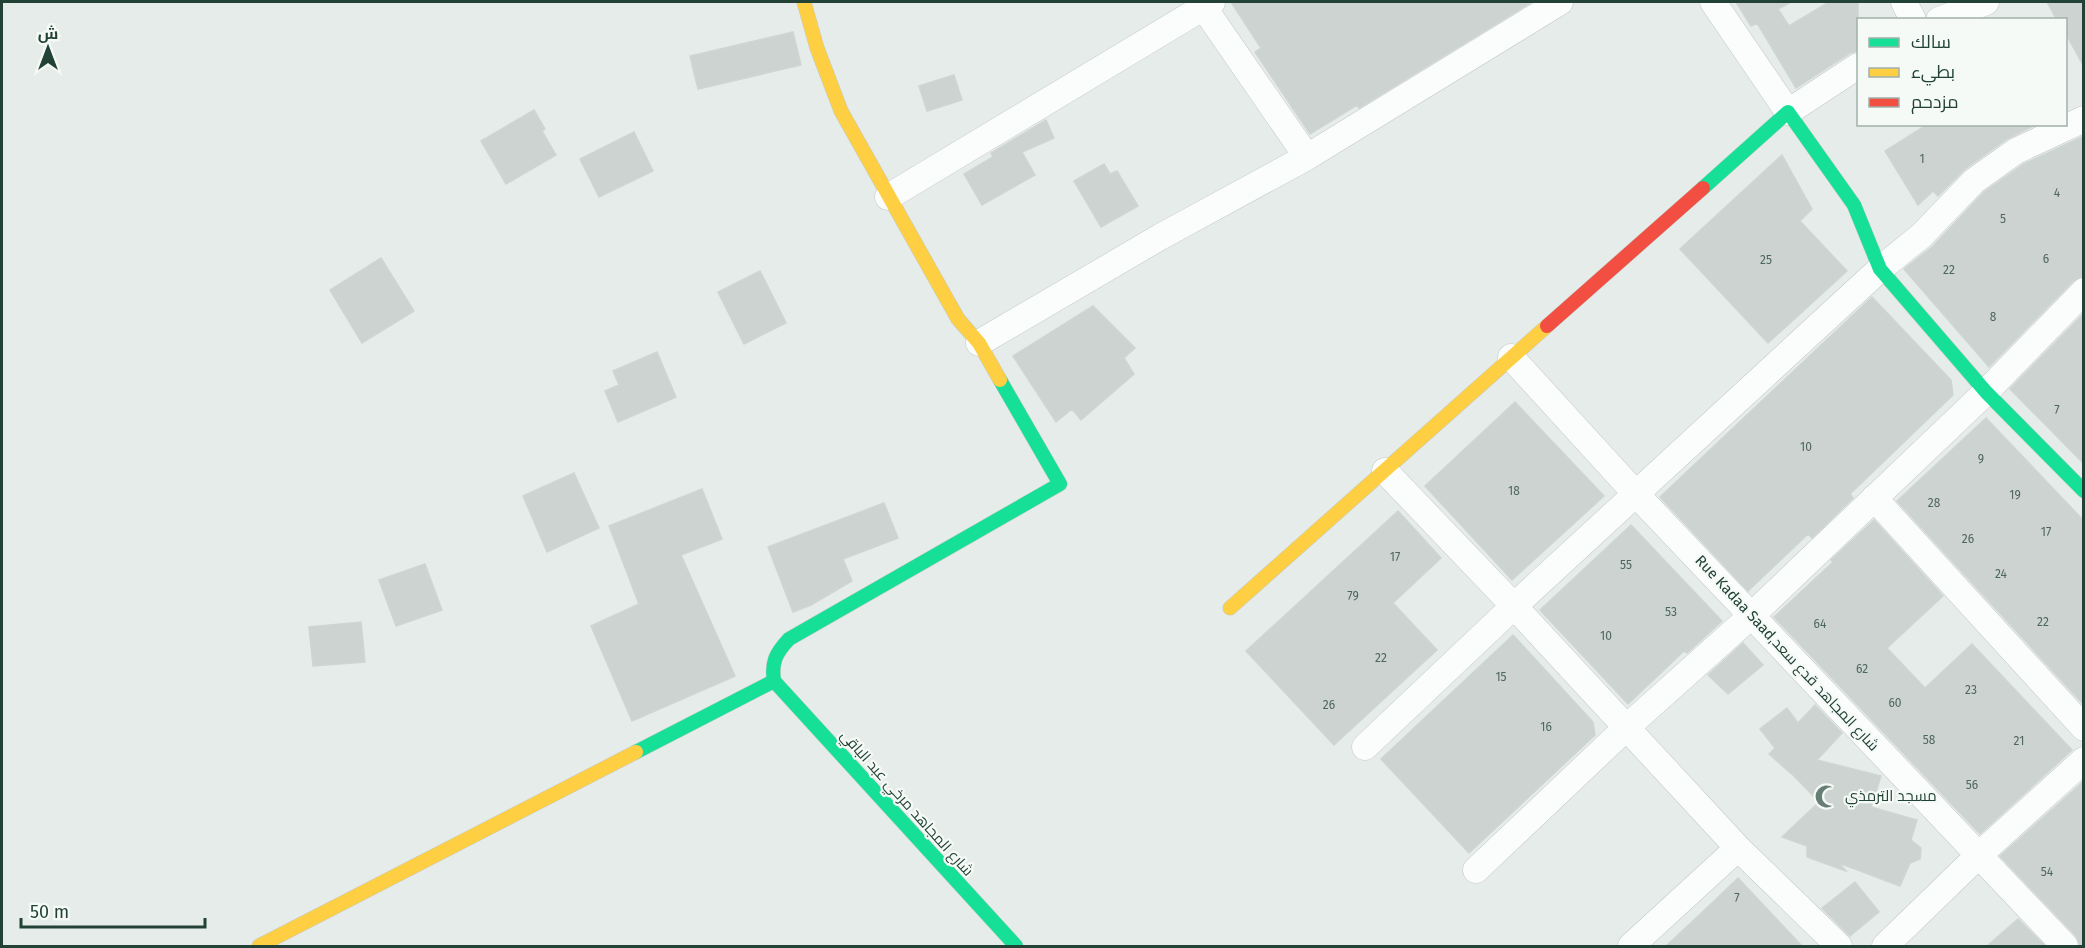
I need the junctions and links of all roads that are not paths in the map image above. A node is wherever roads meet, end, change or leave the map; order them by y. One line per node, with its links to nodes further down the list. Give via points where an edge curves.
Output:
1 (804, 2): 13 (street, via 841,111)
2 (1557, 2): 12 (street)
3 (1713, 2): 10 (street)
4 (1904, 2): 7 (street)
5 (1986, 2): 8 (street)
6 (1205, 3): 12 (street); 13 (street)
7 (1912, 18)
8 (1944, 18)
9 (1857, 67): 10 (street)
10 (1788, 112): 14 (street, via 1854,205); 17 (street)
11 (2084, 119): 14 (street, via 2016,151 1974,181 1921,236)
12 (1307, 157): 16 (street, via 1160,237)
13 (888, 197): 16 (street, via 958,319)
14 (1880, 269): 18 (street); 21 (street)
15 (2084, 291): 18 (street)
16 (979, 344): 26 (street, via 1060,484 789,639 776,652 771,665)
17 (1511, 357): 19 (street); 21 (street, Rue Kadaa Saad,شارع المجاهد قدع سعد)
18 (1986, 392): 20 (street); 22 (street)
19 (1385, 471): 23 (street); 24 (street)
20 (2084, 491)
21 (1636, 494): 23 (street); 25 (street, Rue Kadaa Saad,شارع المجاهد قدع سعد)
22 (1874, 498): 25 (street); 28 (street)
23 (1514, 606): 27 (street); 29 (street)
24 (1230, 608)
25 (1751, 616): 27 (street); 32 (street, Rue Kadaa Saad,شارع المجاهد قدع سعد)
26 (774, 681): 34 (street); 35 (street, شارع المجاهد مرخي عبد الباقي)
27 (1627, 727): 31 (street); 33 (street)
28 (2084, 728)
29 (1365, 747)
30 (2084, 760): 32 (street)
31 (1738, 848): 36 (street); 37 (street)
32 (1978, 855): 38 (street); 39 (street, Rue Kadaa Saad,شارع المجاهد قدع سعد)
33 (1476, 870)
34 (258, 946)
35 (1016, 946)
36 (1631, 946)
37 (1839, 946)
38 (1885, 946)
39 (2065, 946)

